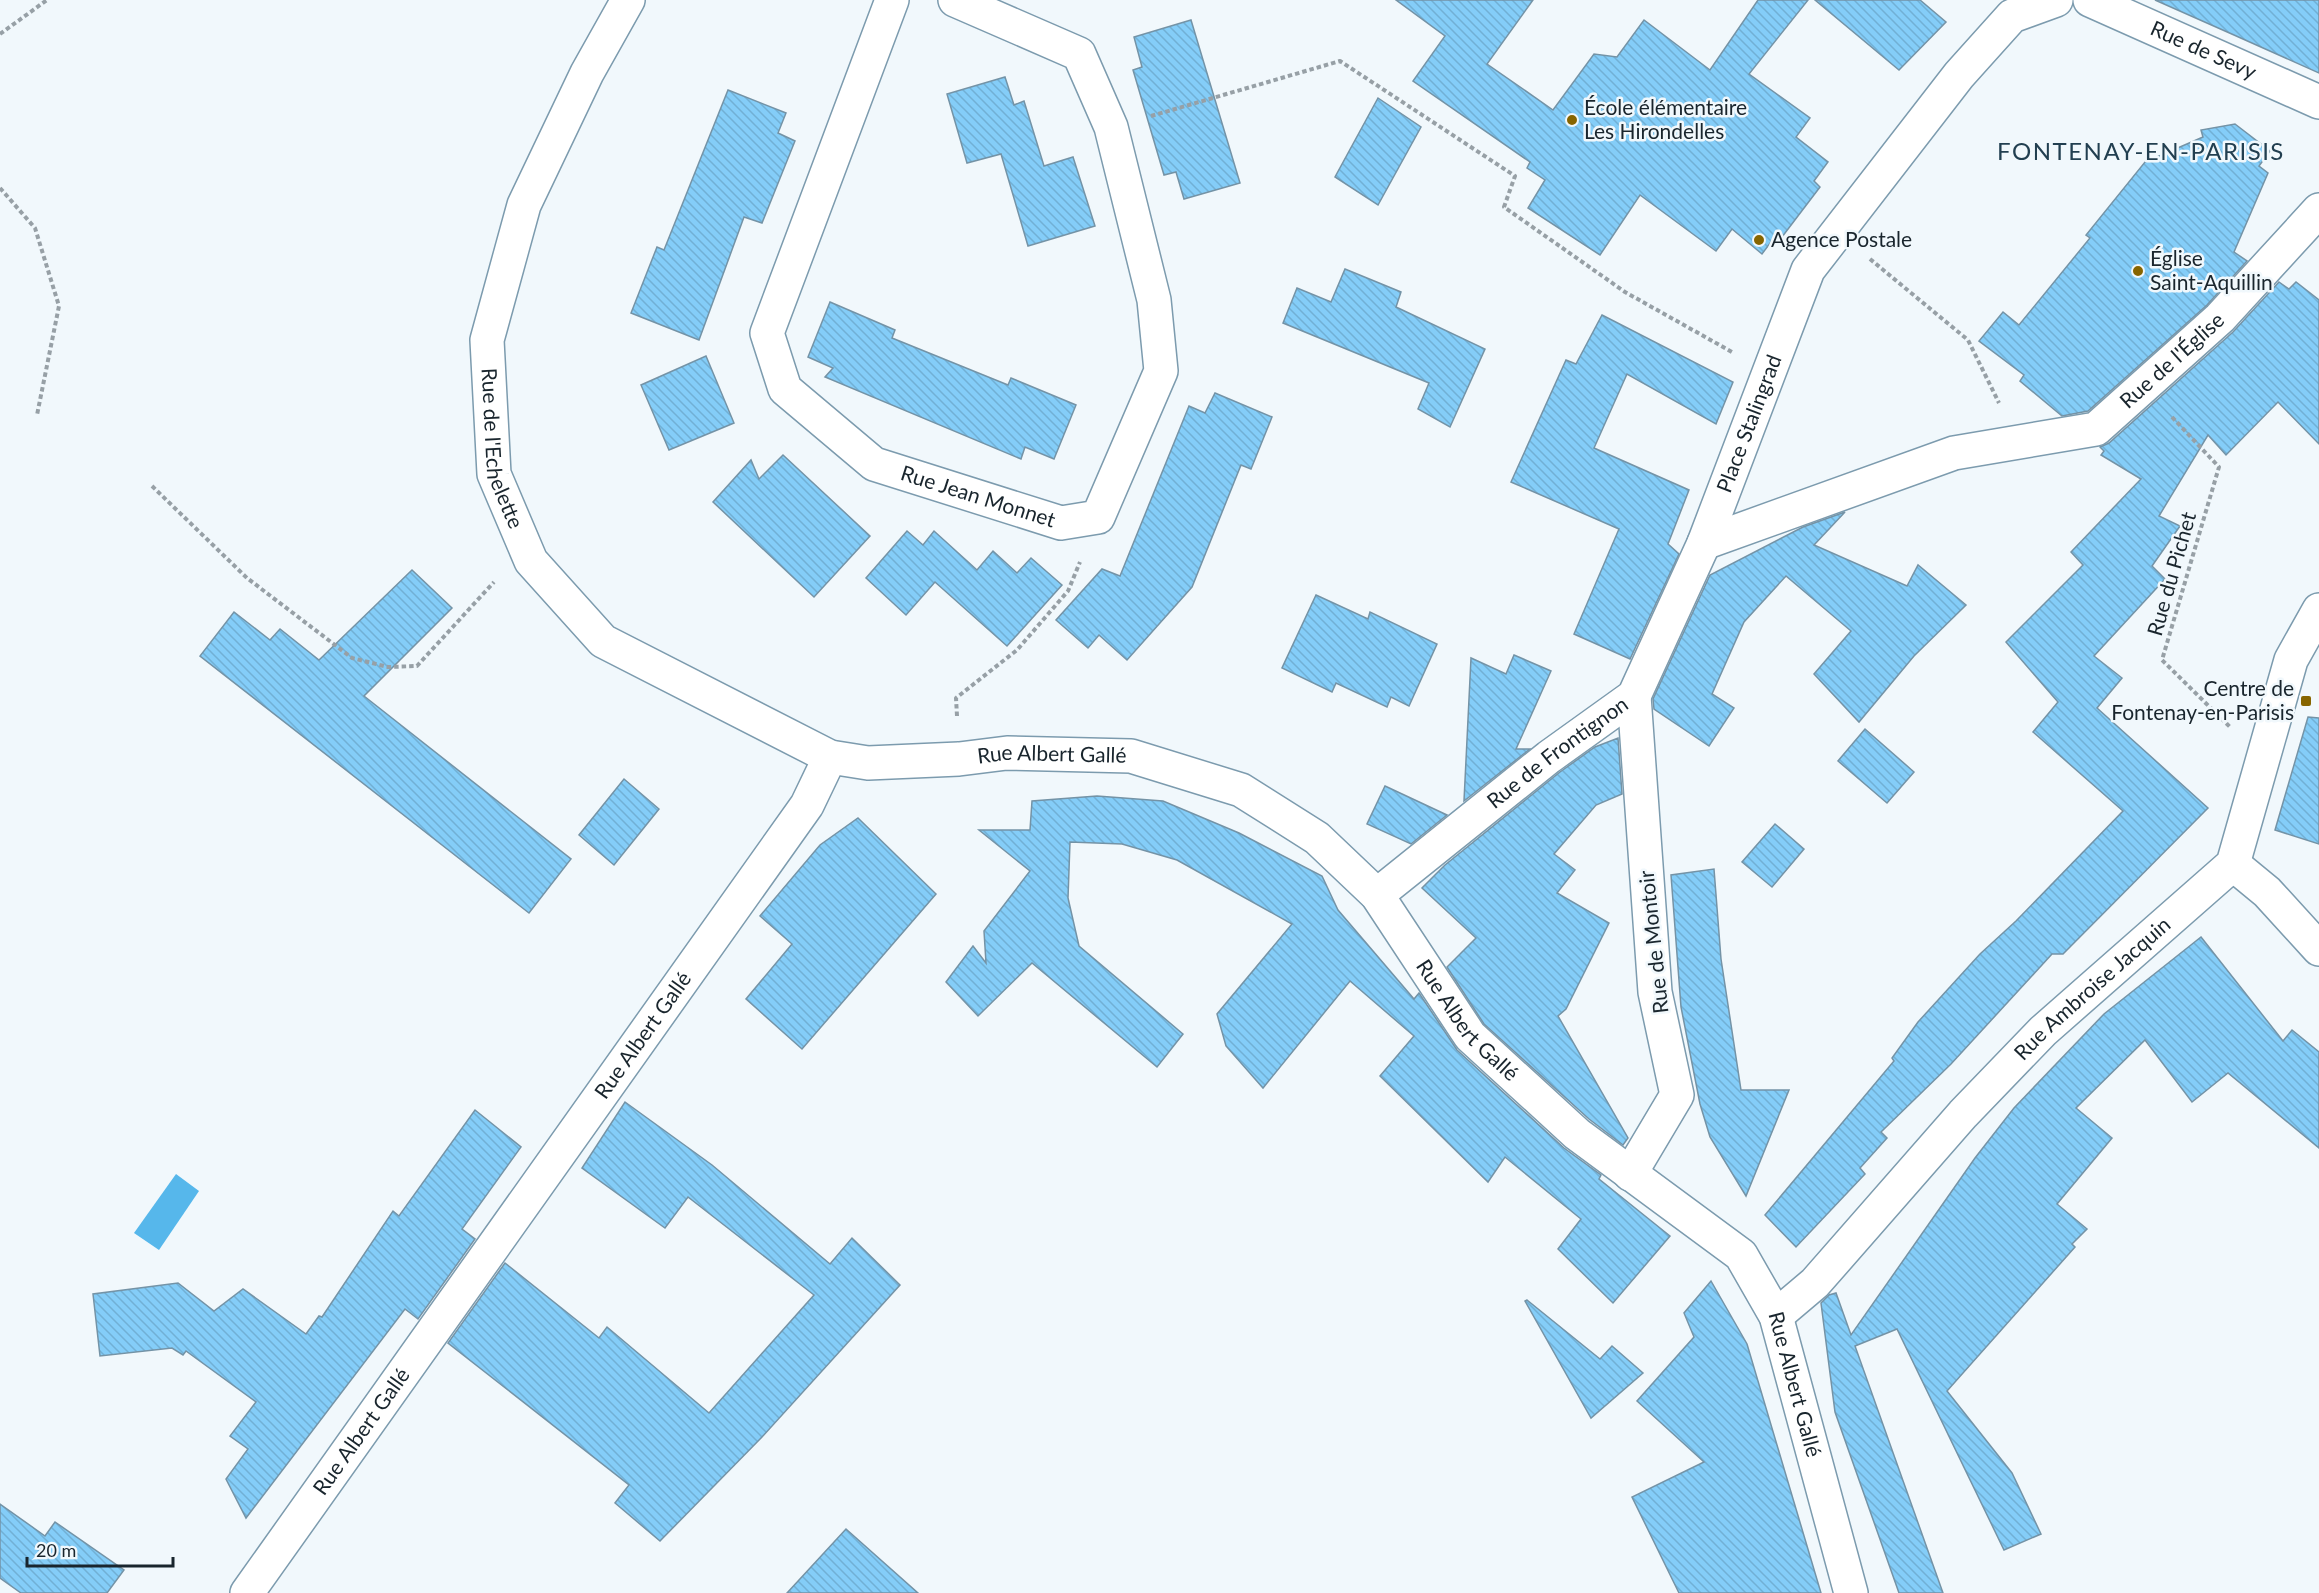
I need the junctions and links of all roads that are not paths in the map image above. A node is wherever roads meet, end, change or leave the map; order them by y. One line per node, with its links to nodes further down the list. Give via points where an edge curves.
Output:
1 (628, 0): 11 (street, Rue de l'Echelette, via 587,73 524,205 487,340 494,474 531,561 603,642)
2 (892, 0): 3 (street, Rue Jean Monnet, via 767,333 784,389 874,464 1061,523 1098,517 1161,371 1154,300 1111,127 1079,54)
3 (955, 0)
4 (2056, 0): 8 (street, Place Stalingrad, via 2012,16 1959,75 1808,270)
5 (2090, 0): 6 (street, Rue de Sevy)
6 (2319, 102)
7 (2319, 210): 8 (street, Rue de l'Église, via 2220,318 2096,429 1954,453)
8 (1704, 543): 10 (street, Rue de Frontignon)
9 (2319, 610): 12 (street, via 2291,660)
10 (1634, 696): 13 (street, Rue de Frontignon, via 1548,757); 15 (street, Rue de Montoir, via 1656,992 1677,1095)
11 (830, 757): 13 (street, Rue Albert Gallé, via 868,763 1007,753 1131,756 1241,790 1317,838); 17 (street, Rue Albert Gallé, via 807,806)
12 (2233, 864): 14 (street, via 2268,892); 16 (street, Rue Ambroise Jacquin, via 2043,1031 1963,1114 1815,1283)
13 (1377, 895): 15 (street, Rue Albert Gallé, via 1470,1036 1577,1134)
14 (2319, 949)
15 (1630, 1174): 16 (street, Rue Albert Gallé, via 1741,1255)
16 (1776, 1316): 18 (street, Rue Albert Gallé)
17 (247, 1593)
18 (1851, 1593)

